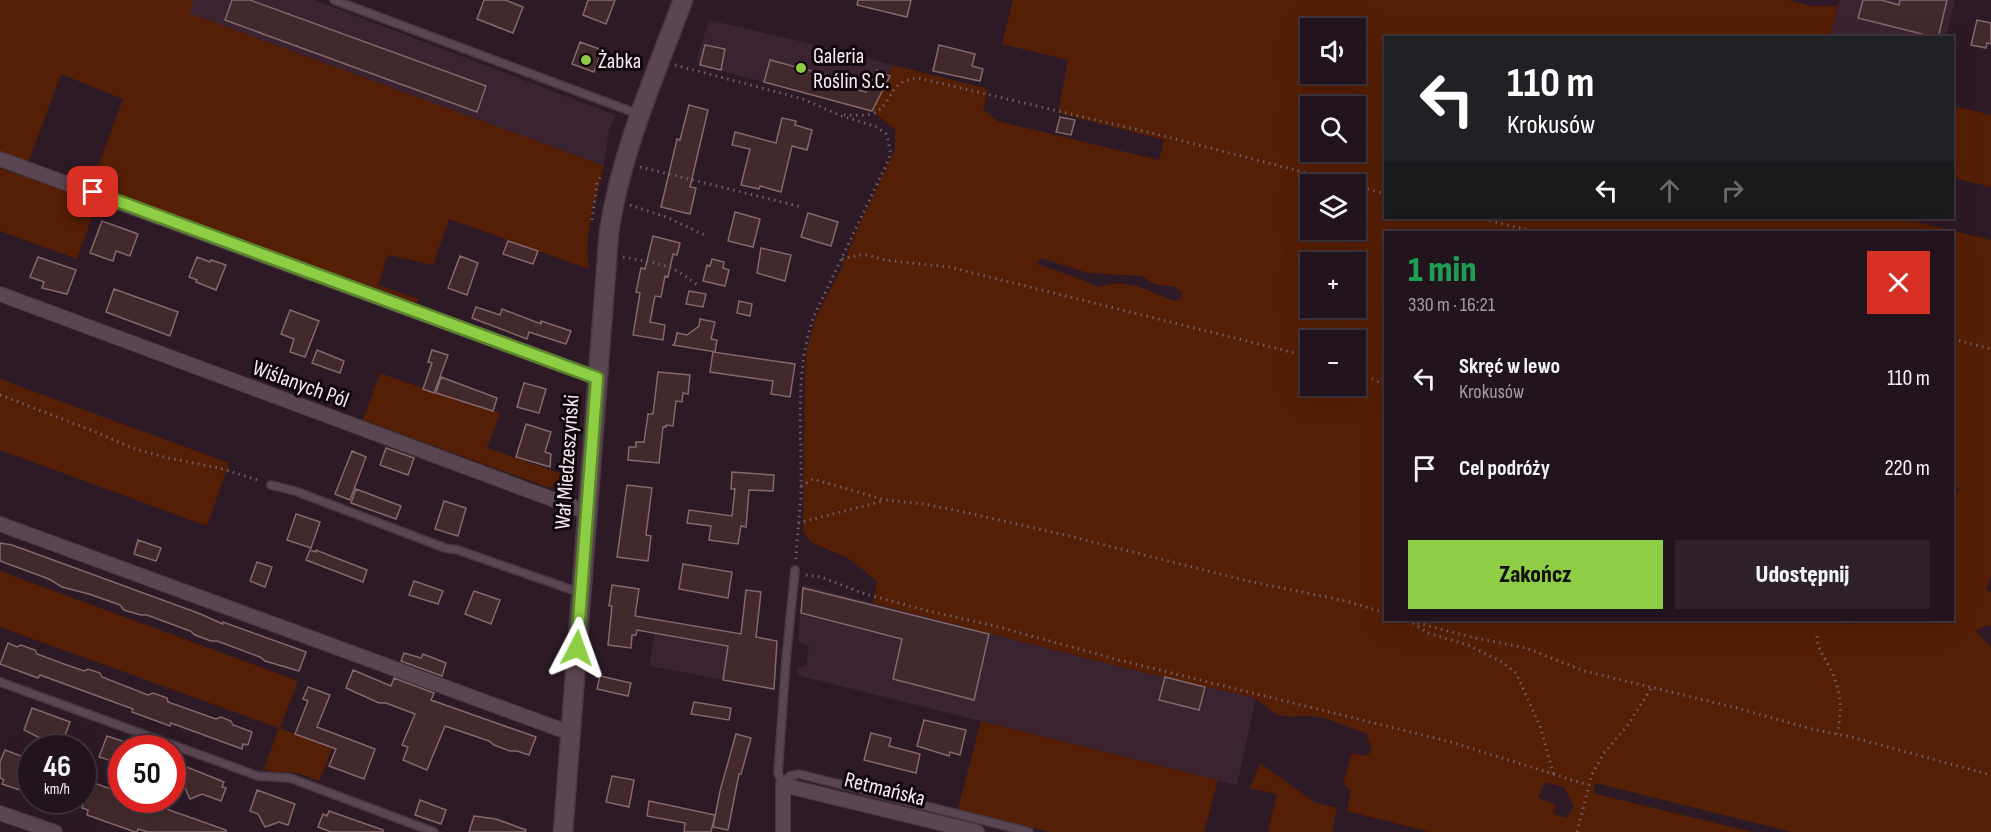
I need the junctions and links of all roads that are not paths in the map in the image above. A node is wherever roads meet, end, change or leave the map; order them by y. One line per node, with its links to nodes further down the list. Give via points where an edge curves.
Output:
1 (334, 0): 3 (lane)
2 (683, 0): 3 (main road, Wał Miedzeszyński)
3 (640, 115): 6 (main road, Wał Miedzeszyński, via 614,200)
4 (0, 159): 6 (street)
5 (0, 294): 8 (street, Wiślanych Pól)
6 (597, 378): 8 (main road, Wał Miedzeszyński)
7 (272, 485): 11 (lane)
8 (587, 512): 11 (main road, Wał Miedzeszyński)
9 (0, 524): 13 (street)
10 (795, 574): 14 (lane, via 778,773)
11 (580, 593): 13 (main road, Wał Miedzeszyński)
12 (0, 682): 18 (lane, via 258,776 290,778)
13 (570, 733): 19 (main road, Wał Miedzeszyński)
14 (783, 785): 20 (street); 21 (street, Retmańska); 22 (lane, via 790,776 799,774)
15 (0, 813): 16 (street)
16 (26, 827): 17 (street)
17 (55, 832)
18 (434, 832)
19 (563, 832)
20 (783, 832)
21 (977, 832)
22 (1029, 832)

